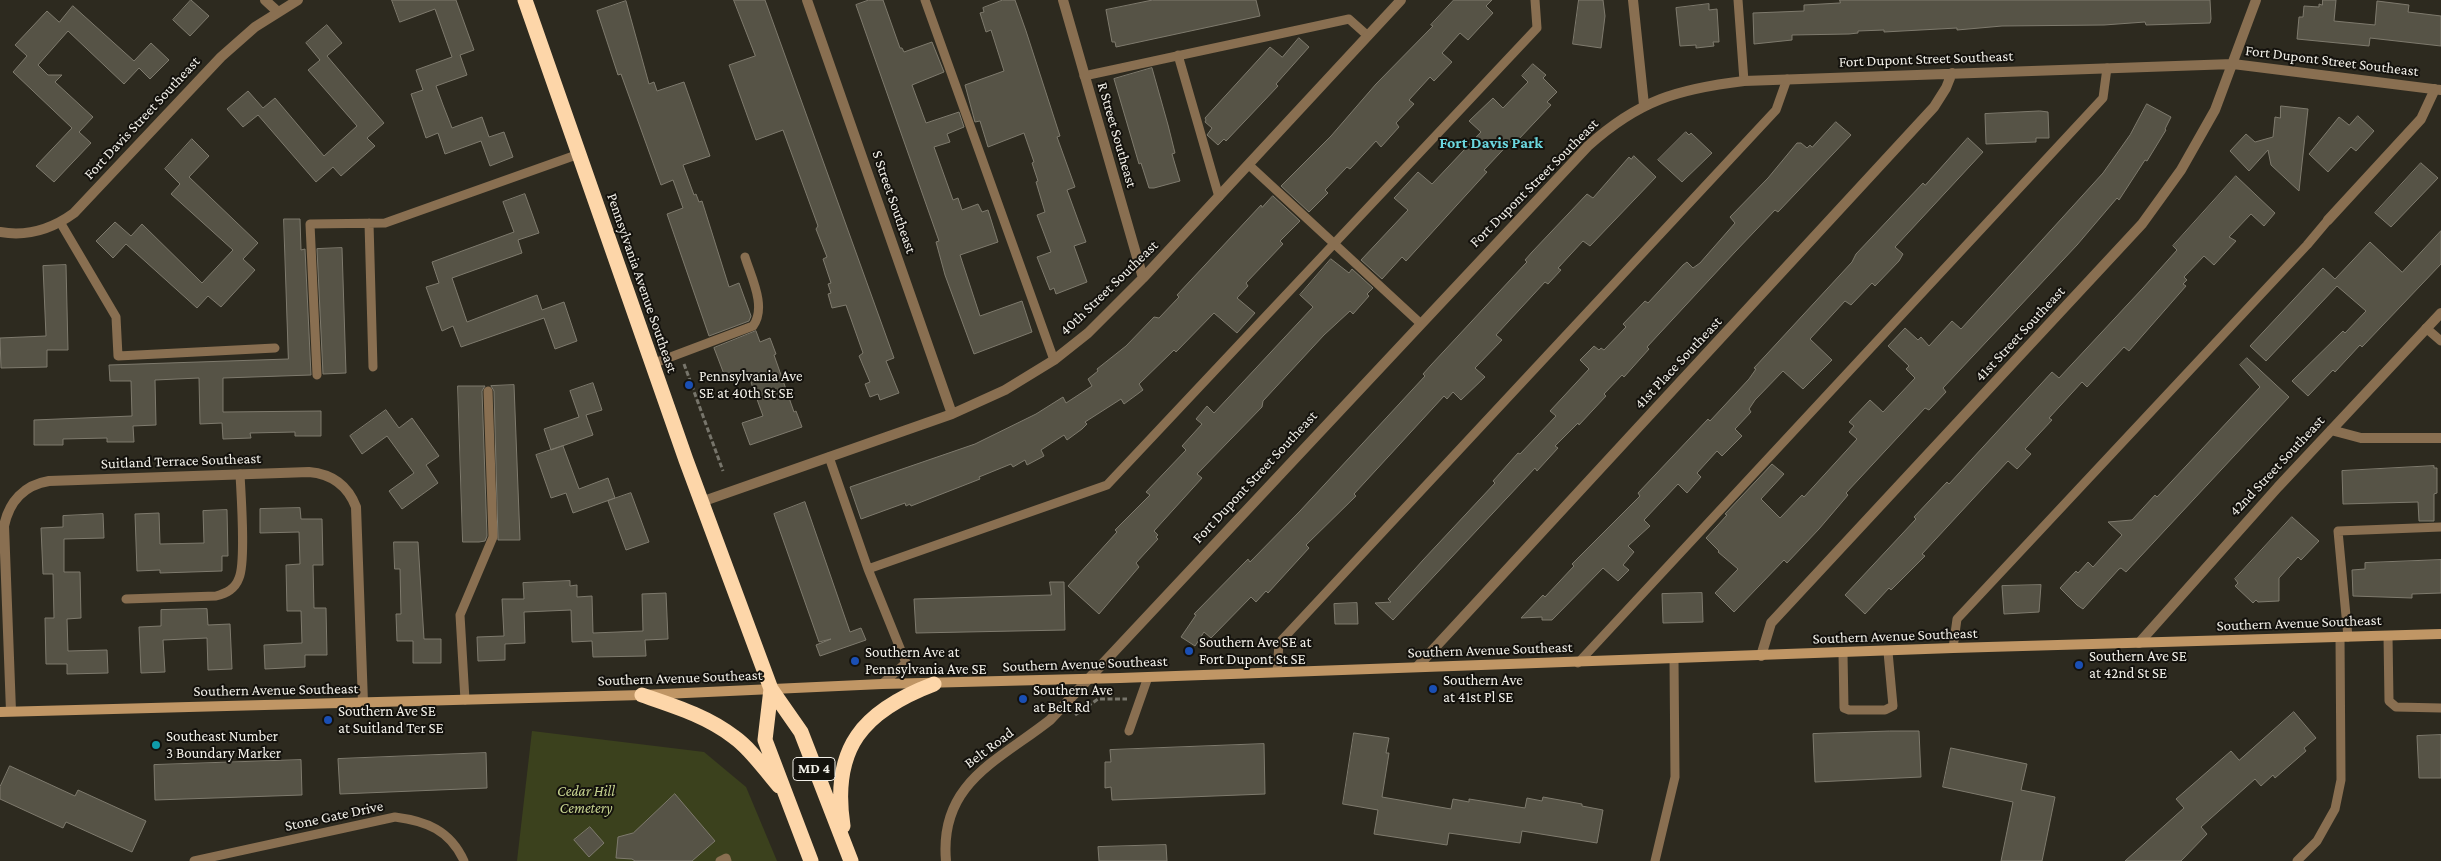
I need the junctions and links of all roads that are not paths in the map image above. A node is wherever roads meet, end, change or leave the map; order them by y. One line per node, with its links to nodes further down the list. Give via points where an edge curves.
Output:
1 (265, 0): 12 (street)
2 (298, 0): 12 (street, Fort Davis Street Southeast)
3 (524, 0): 23 (highway, Pennsylvania Avenue Southeast)
4 (807, 0): 43 (street, S Street Southeast)
5 (925, 0): 38 (lane)
6 (1063, 0): 18 (street, R Street Southeast)
7 (1401, 0): 13 (street, 40th Street Southeast)
8 (1535, 0): 30 (lane, via 1537,28)
9 (1633, 0): 22 (street)
10 (1738, 0): 20 (lane)
11 (2256, 0): 15 (street, 41st Street Southeast)
12 (278, 12): 27 (street, Fort Davis Street Southeast, via 220,56 78,209)
13 (1368, 36): 14 (lane, via 1349,19); 24 (street, 40th Street Southeast)
14 (1178, 56): 18 (lane); 25 (lane)
15 (2233, 64): 16 (street, Fort Dupont Street Southeast); 21 (street, Fort Dupont Street Southeast); 59 (street, 41st Street Southeast, via 2203,133 2142,224 1771,623)
16 (2107, 68): 17 (street, Fort Dupont Street Southeast); 61 (lane, via 2104,98)
17 (1952, 73): 19 (street, Fort Dupont Street Southeast); 62 (street, 41st Place Southeast, via 1934,107)
18 (1084, 76): 32 (street, R Street Southeast)
19 (1787, 79): 20 (street, Fort Dupont Street Southeast); 63 (lane, via 1776,110 1279,643)
20 (1744, 81): 22 (street, Fort Dupont Street Southeast, via 1674,92)
21 (2438, 89): 26 (street, via 2421,119)
22 (1644, 105): 34 (street, Fort Dupont Street Southeast, via 1588,146)
23 (579, 154): 28 (lane, via 385,223); 39 (highway, Pennsylvania Avenue Southeast)
24 (1249, 165): 25 (street, 40th Street Southeast); 30 (lane)
25 (1218, 197): 32 (street, 40th Street Southeast)
26 (2328, 220): 56 (lane, via 1958,619)
27 (60, 222): 29 (street, Fort Davis Street Southeast, via 27,233); 37 (lane, via 116,317 118,356)
28 (369, 223): 40 (lane); 41 (lane, via 310,224)
29 (0, 232)
30 (1334, 244): 34 (lane); 50 (lane, via 1107,485)
31 (745, 257): 39 (lane, via 759,304 753,326)
32 (1143, 278): 38 (street, 40th Street Southeast, via 1088,333)
33 (2441, 313): 35 (street, 42nd Street Southeast)
34 (1420, 323): 65 (street, Fort Dupont Street Southeast)
35 (2426, 328): 36 (lane); 44 (street, 42nd Street Southeast)
36 (2441, 341)
37 (275, 348)
38 (1054, 360): 43 (street, 40th Street Southeast, via 1005,390)
39 (652, 364): 48 (highway, Pennsylvania Avenue Southeast)
40 (373, 367)
41 (317, 374)
42 (488, 391): 70 (lane, via 493,537 460,615)
43 (952, 414): 46 (street, 40th Street Southeast)
44 (2332, 430): 45 (street, via 2361,438); 55 (street, 42nd Street Southeast)
45 (2441, 438)
46 (829, 457): 48 (street, 40th Street Southeast); 50 (lane)
47 (240, 474): 51 (lane, via 242,570 233,588 216,596); 71 (street, Suitland Terrace Southeast, via 322,474 341,484 352,499 358,517); 73 (street, Suitland Terrace Southeast, via 49,481 29,487 18,496 7,512 4,526)
48 (701, 502): 68 (highway, Pennsylvania Avenue Southeast)
49 (2441, 527): 54 (lane, via 2338,531)
50 (868, 569): 66 (lane, via 906,663)
51 (126, 599)
52 (2441, 634): 53 (main road, Southern Avenue Southeast)
53 (2388, 636): 54 (main road, Southern Avenue Southeast); 72 (lane, via 2389,701 2396,708)
54 (2344, 637): 55 (main road, Southern Avenue Southeast); 85 (lane, via 2341,780 2335,809 2317,841)
55 (2139, 643): 56 (main road, Southern Avenue Southeast)
56 (1952, 648): 57 (main road, Southern Avenue Southeast)
57 (1888, 652): 58 (main road, Southern Avenue Southeast); 58 (lane, via 1893,706 1885,710 1844,708)
58 (1843, 654): 59 (main road, Southern Avenue Southeast)
59 (1761, 656): 60 (main road, Southern Avenue Southeast)
60 (1674, 659): 61 (main road, Southern Avenue Southeast); 84 (lane, via 1676,776)
61 (1578, 662): 62 (main road, Southern Avenue Southeast)
62 (1417, 667): 63 (main road, Southern Avenue Southeast)
63 (1277, 672): 64 (main road, Southern Avenue Southeast)
64 (1148, 677): 65 (main road, Southern Avenue Southeast); 75 (lane)
65 (1088, 679): 67 (main road, Southern Avenue Southeast); 83 (street, Belt Road, via 1050,720 983,768 961,792 949,819)
66 (882, 684): 67 (main road, Southern Avenue Southeast); 68 (main road, Southern Avenue Southeast)
67 (934, 684): 77 (highway, via 908,694 879,714 860,732 845,758 839,798)
68 (770, 689): 69 (main road, Southern Avenue Southeast); 76 (highway, MD 4, via 765,740); 77 (highway, MD 4, via 801,732)
69 (642, 695): 70 (main road, Southern Avenue Southeast); 76 (highway, via 689,711 736,737)
70 (465, 700): 71 (main road, Southern Avenue Southeast)
71 (363, 703): 73 (main road, Southern Avenue Southeast)
72 (2441, 708)
73 (11, 711): 74 (main road, Southern Avenue Southeast)
74 (0, 712)
75 (1129, 731)
76 (785, 792): 82 (highway, MD 4)
77 (849, 858)
78 (194, 861): 79 (lane, Stone Gate Drive, via 395,817 435,826 450,840)
79 (464, 861)
80 (720, 861): 81 (lane, via 726,858)
81 (727, 861)
82 (810, 861)
83 (946, 861)
84 (1655, 861)
85 (2297, 861)

